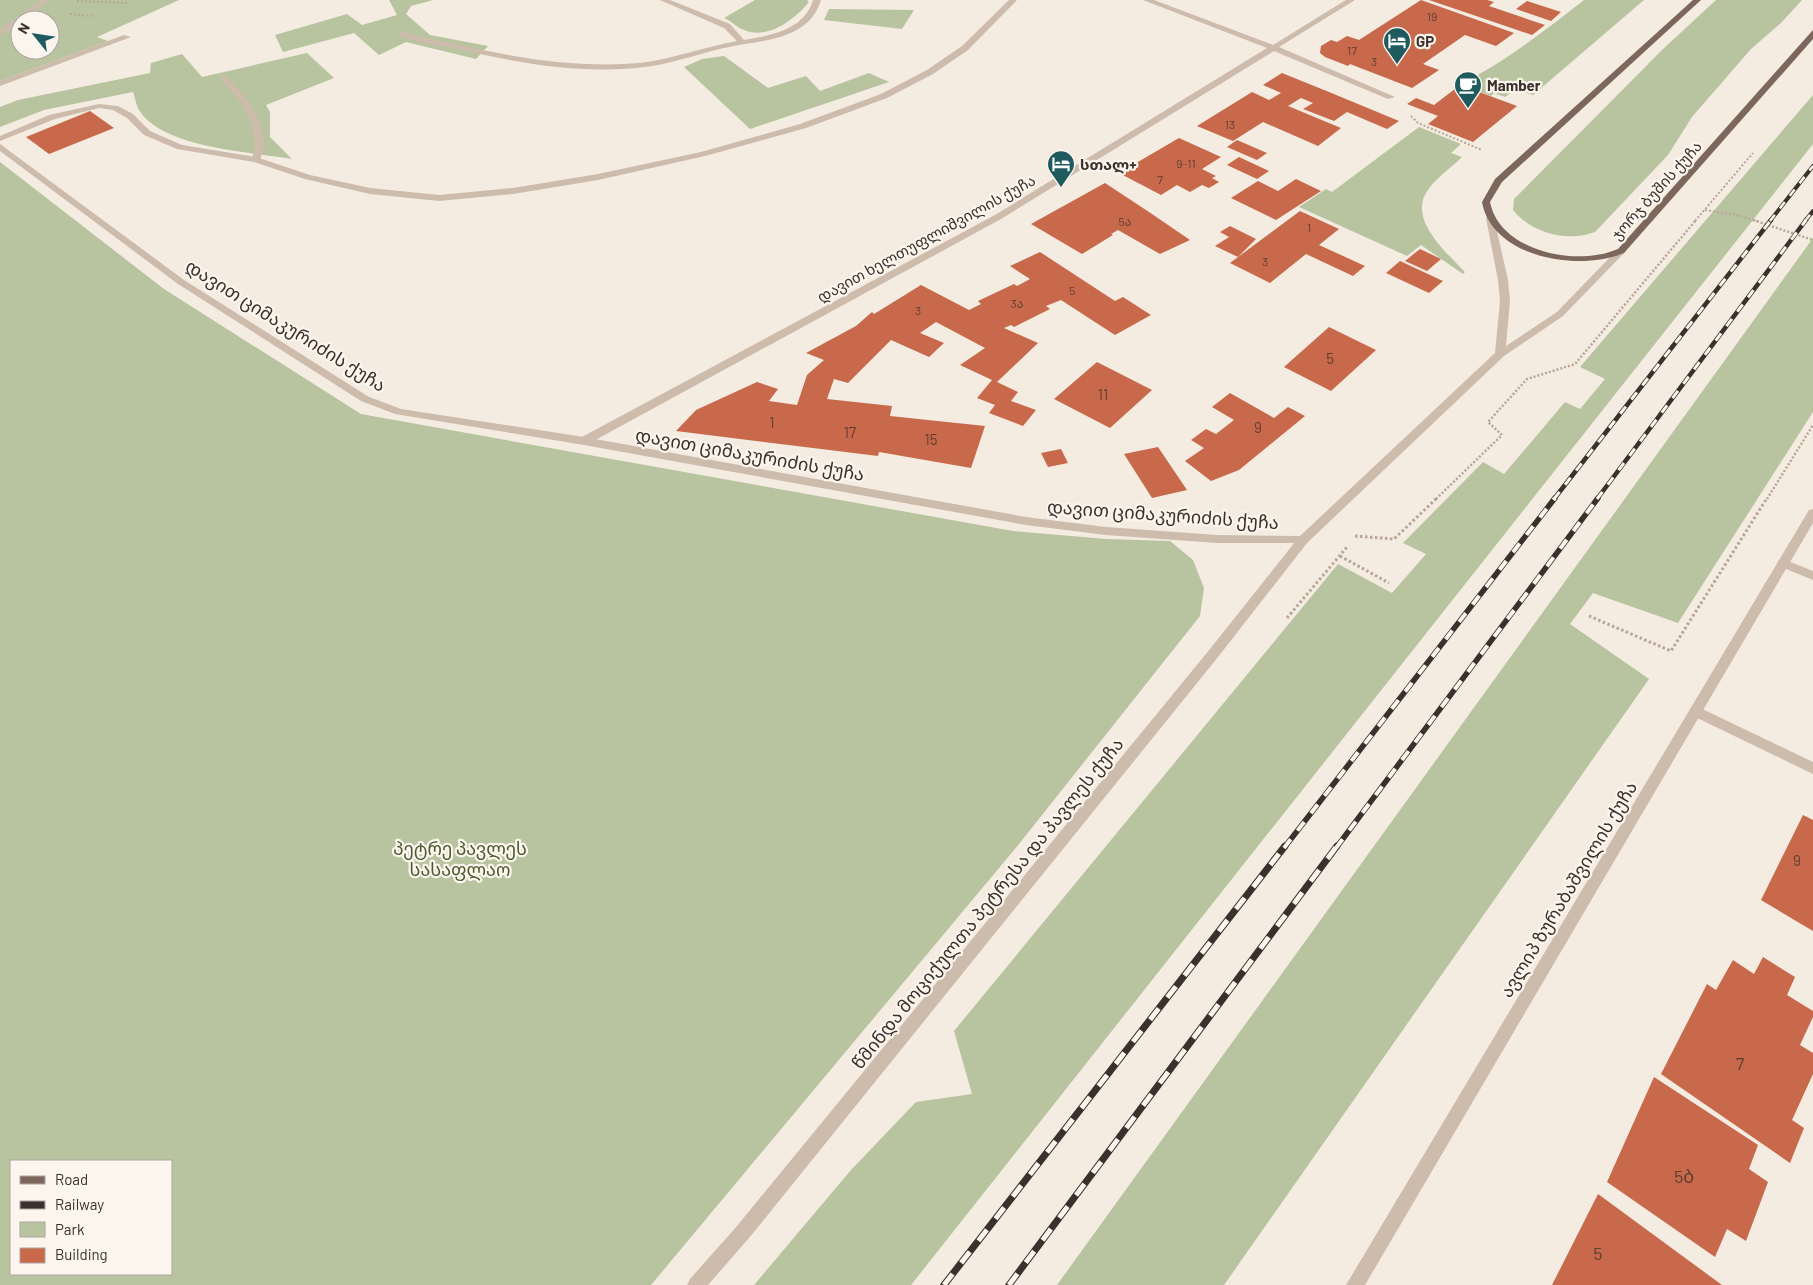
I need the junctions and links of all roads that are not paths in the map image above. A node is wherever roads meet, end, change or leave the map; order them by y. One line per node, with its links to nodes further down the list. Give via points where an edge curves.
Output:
1 (44, 0): 9 (street)
2 (664, 0): 13 (street, via 727,26)
3 (817, 0): 13 (street, via 816,10 790,30 769,39)
4 (1013, 0): 20 (street, via 965,48 930,72 884,96 803,126 702,154 598,177 514,191 439,198 370,191 308,177)
5 (1147, 0): 14 (street)
6 (1351, 0): 14 (street, დავით ხელთუფლიშვილის ქუჩა)
7 (1697, 0): 21 (main road, via 1498,181 1486,202)
8 (1813, 32): 12 (main road, ჯორჯ ბუშის ქუჩა)
9 (0, 34)
10 (402, 34): 13 (street, via 475,52 565,65 604,67 668,61)
11 (126, 37): 16 (street)
12 (1810, 39): 22 (main road, ჯორჯ ბუშის ქუჩა)
13 (742, 42)
14 (1274, 48): 17 (street); 24 (street, დავით ხელთუფლიშვილის ქუჩა, via 998,217)
15 (224, 78): 20 (street, via 249,107 260,128)
16 (0, 84)
17 (1391, 97)
18 (0, 139): 20 (street, via 52,117 99,106 115,108 130,116 147,133 180,147)
19 (0, 147): 24 (street, დავით ციმაკურიძის ქუჩა, via 181,282 366,399 399,412)
20 (256, 160)
21 (1490, 218): 22 (main road, ჯორჯ ბუშის ქუჩა, via 1514,241 1547,252 1588,259); 23 (street, via 1504,280)
22 (1621, 252): 23 (street, დავით ციმაკურიძის ქუჩა, via 1560,314)
23 (1500, 354): 26 (street, დავით ციმაკურიძის ქუჩა)
24 (584, 441): 26 (street, დავით ციმაკურიძის ქუჩა, via 1026,521 1217,539)
25 (1813, 513): 27 (street, ავლიპ ზურაბაშვილის ქუჩა)
26 (1303, 540): 31 (street, წმინდა მოციქულთა პეტრესა და პავლეს ქუჩა, via 1202,669 762,1209)
27 (1784, 563): 28 (street); 29 (street, ავლიპ ზურაბაშვილის ქუჩა)
28 (1813, 576)
29 (1696, 710): 30 (street); 32 (street, ავლიპ ზურაბაშვილის ქუჩა)
30 (1813, 768)
31 (696, 1285)
32 (1355, 1285)

